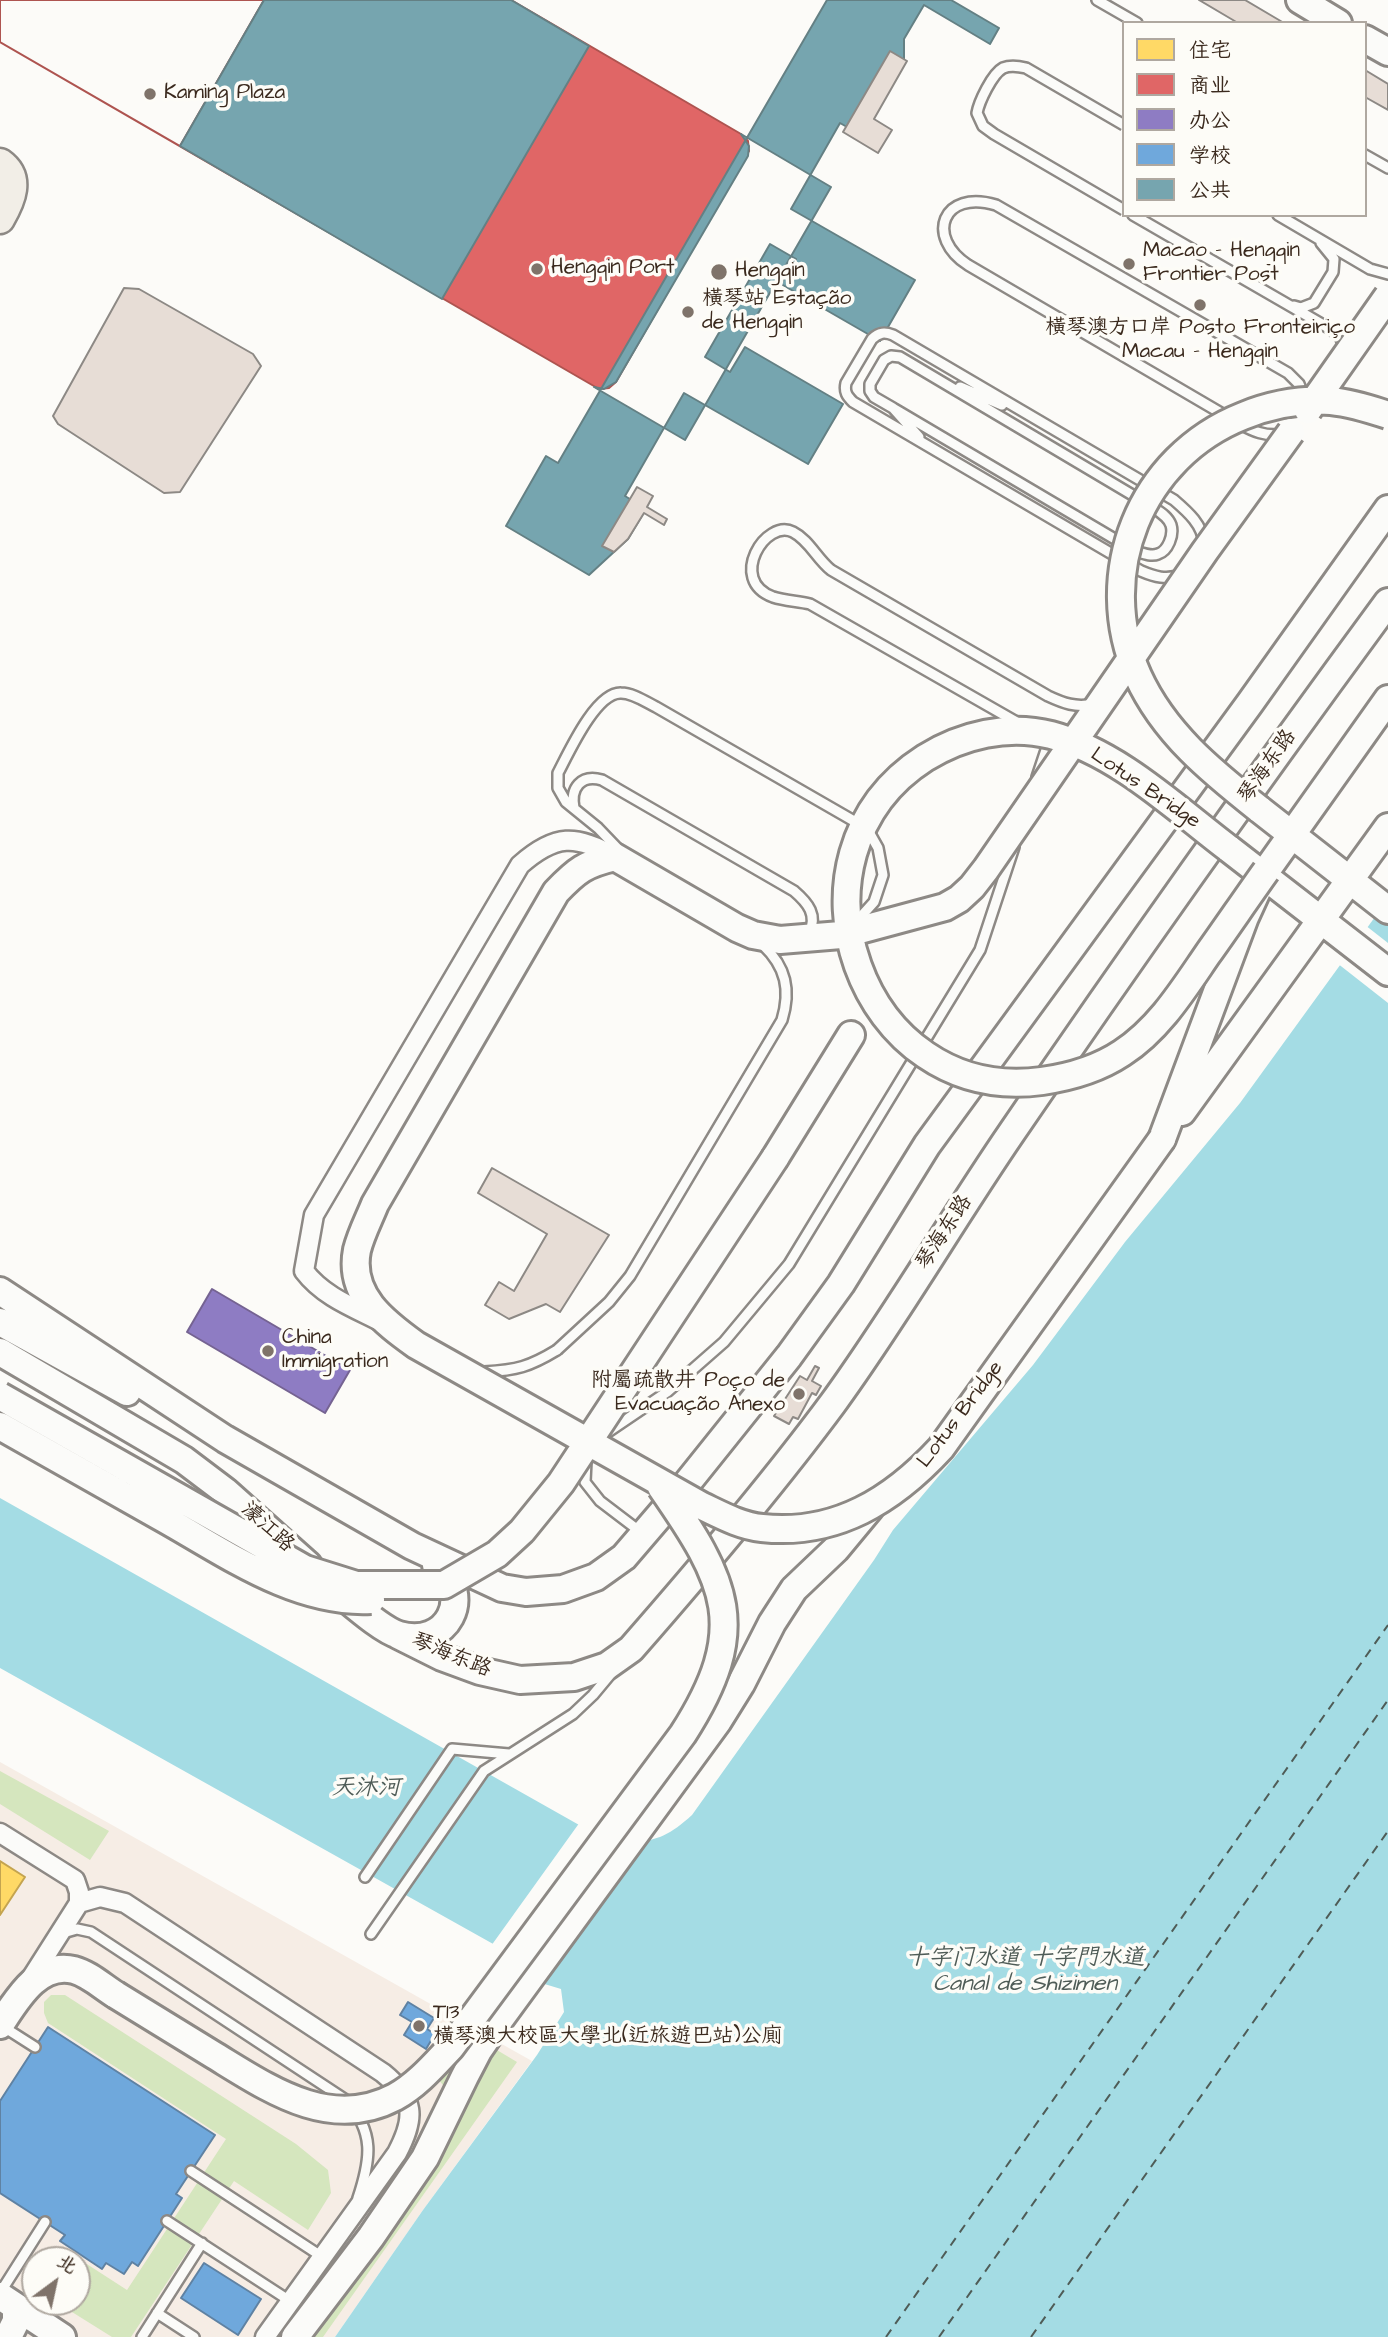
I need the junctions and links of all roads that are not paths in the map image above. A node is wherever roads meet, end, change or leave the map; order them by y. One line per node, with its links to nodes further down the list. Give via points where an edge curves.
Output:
1 (1097, 0): 3 (lane)
2 (1300, 0): 4 (main road)
3 (1134, 21)
4 (1335, 21)
5 (1367, 40): 6 (main road)
6 (1388, 52)
7 (1122, 124): 11 (lane, bridge, via 1015,66 998,72 977,113 983,126 994,134)
8 (1367, 156): 10 (lane)
9 (0, 163): 14 (main road, via 13,178 13,192)
10 (1388, 168)
11 (1122, 209)
12 (1136, 217): 18 (lane)
13 (1281, 217): 15 (lane)
14 (0, 219)
15 (1315, 237): 16 (lane, via 1370,269); 18 (lane, via 1334,259 1333,272 1314,303 1301,308)
16 (1388, 274)
17 (1388, 296): 19 (main road, bridge)
18 (1286, 304): 19 (lane, via 1332,330)
19 (1347, 355): 23 (main road, bridge)
20 (926, 372): 22 (lane, via 900,357 884,360 870,391); 22 (lane, bridge, via 1151,506 1171,524 1168,544 1158,555 1135,551); 25 (lane)
21 (1346, 394): 24 (lane)
22 (893, 408): 27 (lane)
23 (1308, 410): 26 (main road); 26 (lane, bridge, via 1299,384 1288,373 996,205 969,201 958,204 946,218 945,239 958,259 1238,424 1269,436)
24 (1388, 417): 39 (main road, bridge, via 1331,401 1294,402 1261,409 1205,434 1181,453 1147,497 1125,552 1121,583 1123,621 1138,676 1170,728 1228,785)
25 (1038, 421): 27 (lane, via 893,335 878,334 846,383 847,396); 29 (lane, bridge, via 1174,500 1198,524 1204,537)
26 (1291, 432): 29 (main road, bridge)
27 (925, 445): 29 (lane, bridge, via 1141,571 1167,578)
28 (1388, 509): 56 (main road, via 927,1145 841,1284)
29 (1199, 561): 31 (main road, bridge)
30 (1388, 602): 60 (main road, 琴海东路, via 1101,1002 834,1401 759,1499)
31 (1104, 698): 34 (main road, bridge); 34 (lane, bridge, via 1076,706 1048,696 831,570 790,530 766,538 750,570 760,589 772,597 810,604 1028,729 1050,750)
32 (1388, 699): 38 (main road, Lotus Bridge)
33 (1047, 747): 56 (lane, via 980,950 789,1264 724,1342 667,1392 596,1440 586,1455 585,1482 600,1501)
34 (1052, 774): 41 (main road, bridge, via 986,869 959,899 929,913)
35 (575, 810): 37 (lane, bridge, via 605,835); 41 (lane, bridge, via 561,795 558,773 593,712 612,694 640,698 869,832 878,848 883,875 880,889 864,916); 42 (lane, bridge, via 573,792 578,784 586,778 602,780 770,877 794,891 810,908 811,931)
36 (1388, 827): 45 (main road, Lotus Bridge)
37 (624, 862): 40 (main road, bridge); 48 (main road, Lotus Bridge, bridge, via 591,863 556,892 375,1204 357,1252 357,1266 369,1304); 48 (street, bridge, via 595,845 564,839 533,853 520,865 314,1215 304,1271 324,1292)
38 (1266, 871): 43 (main road, Lotus Bridge, bridge, via 1258,881 1184,990 1162,1017 1123,1053 1056,1079 992,1083 960,1074 921,1051 881,1012 867,989 848,932 846,905 856,844 892,784 955,741 1011,731 1049,735 1114,764 1155,792 1260,872 1270,881); 45 (main road, Lotus Bridge, bridge)
39 (1388, 910)
40 (737, 928): 42 (main road, bridge, via 768,939); 50 (lane, bridge, via 772,954 784,973 787,990 782,1020 630,1276 557,1350 515,1370)
41 (841, 935): 42 (main road, bridge)
42 (799, 940)
43 (1388, 972)
44 (851, 1035): 58 (main road, bridge, via 561,1483 497,1554)
45 (1162, 1139): 55 (main road, Lotus Bridge, bridge, via 941,1448 917,1474)
46 (0, 1291): 53 (main road)
47 (0, 1322): 49 (main road, 濠江路)
48 (388, 1325): 54 (main road, Lotus Bridge, bridge)
49 (10, 1348): 53 (main road, via 147,1402); 59 (main road, 濠江路, via 184,1460 332,1587)
50 (484, 1372)
51 (0, 1396): 58 (main road, bridge, via 305,1569 356,1585)
52 (0, 1426): 58 (main road, bridge, via 291,1587 349,1601 388,1600)
53 (225, 1439): 57 (main road)
54 (656, 1480): 55 (main road, Lotus Bridge, bridge, via 730,1520 761,1528 819,1526); 69 (main road, bridge, via 716,1577 724,1626 711,1684 683,1734 427,2073 396,2096 355,2110 328,2109 268,2088 75,1970 42,1976)
55 (870, 1508): 86 (main road, via 794,1589 729,1705 500,2019 469,2068 425,2158 372,2237)
56 (643, 1534): 57 (main road, via 624,1557 596,1577 563,1589 526,1592 502,1588)
57 (412, 1546): 59 (main road, via 443,1571 455,1589 454,1608 440,1631 425,1637)
58 (444, 1585)
59 (398, 1635): 60 (main road, 琴海东路, via 442,1657 520,1680 574,1677 607,1666)
60 (631, 1649): 61 (lane, via 573,1714)
61 (509, 1754): 63 (lane, via 452,1749); 67 (lane, via 484,1771)
62 (0, 1833): 64 (street)
63 (365, 1877)
64 (75, 1880): 65 (street); 66 (street)
65 (79, 1903): 66 (street, via 100,1898); 68 (street)
66 (125, 1903): 73 (street, via 383,2073 404,2094 410,2112 407,2133)
67 (371, 1934)
68 (58, 1936): 69 (street); 73 (lane, via 66,1930 91,1932 346,2100 359,2115 369,2153)
69 (22, 1992): 70 (main road)
70 (0, 2025): 71 (lane)
71 (35, 2047)
72 (191, 2171): 77 (lane)
73 (352, 2213): 77 (street)
74 (167, 2221): 76 (lane)
75 (45, 2222): 78 (lane)
76 (202, 2243): 79 (lane); 80 (lane)
77 (321, 2256): 79 (street)
78 (5, 2299): 81 (main road, via 16,2321); 82 (main road)
79 (290, 2301): 85 (street)
80 (157, 2313): 83 (lane); 84 (lane)
81 (8, 2337)
82 (62, 2337)
83 (142, 2337)
84 (194, 2337)
85 (265, 2337)
86 (295, 2337)

